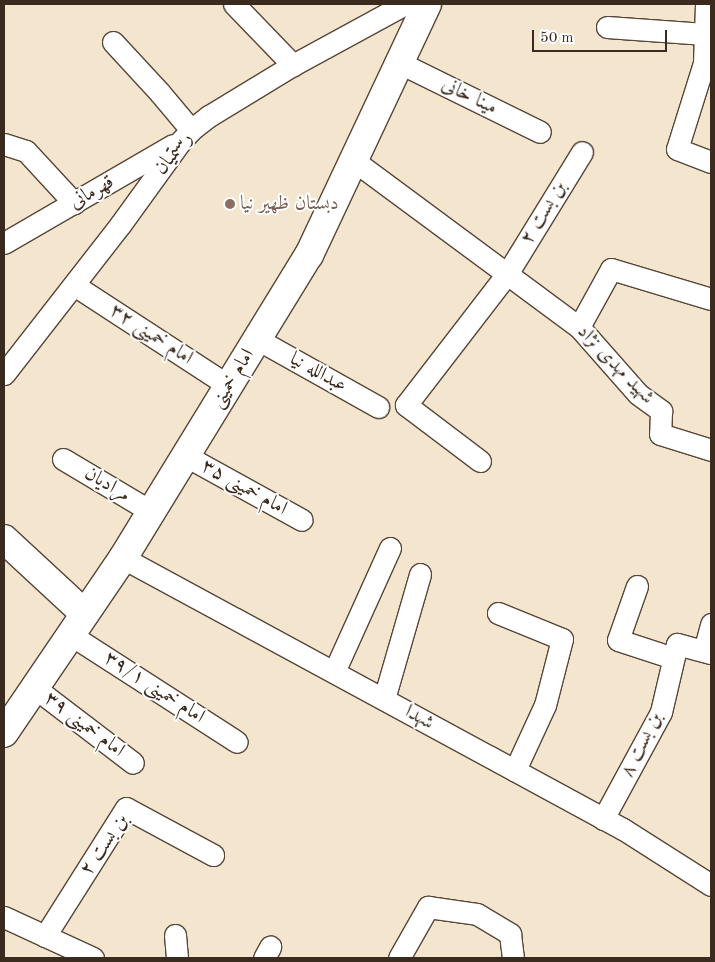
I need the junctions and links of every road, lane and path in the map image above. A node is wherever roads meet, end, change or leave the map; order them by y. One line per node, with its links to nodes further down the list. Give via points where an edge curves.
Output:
1 (234, 4): 10 (street)
2 (405, 4): 10 (street, رستمیان)
3 (427, 4): 8 (street, امام خمینی)
4 (706, 4): 6 (street)
5 (606, 28): 6 (street)
6 (705, 34): 9 (street)
7 (113, 42): 12 (street, via 160,93)
8 (398, 62): 11 (street, مینا خانی); 15 (street, امام خمینی)
9 (708, 62): 16 (street, via 677,149)
10 (293, 65): 12 (street, رستمیان, via 209,116)
11 (540, 132)
12 (185, 136): 17 (street, قهرمانی); 20 (street, رستمیان)
13 (4, 144): 17 (street, via 26,151)
14 (582, 152): 19 (street, بن بست ۲)
15 (353, 160): 19 (street, شهید مهدی نژاد); 23 (street, امام خمینی, via 309,255)
16 (711, 162)
17 (74, 203): 18 (street, قهرمانی)
18 (4, 243)
19 (507, 274): 22 (street, شهید مهدی نژاد); 30 (street, via 406,405)
20 (74, 285): 24 (street, رستمیان); 25 (street, امام خمینی ۳۲)
21 (711, 299): 22 (street, via 611,269)
22 (579, 326): 27 (street, شهید مهدی نژاد, via 638,394 661,411 660,434)
23 (258, 339): 25 (street, امام خمینی); 26 (street, عبدالله نیا)
24 (4, 374)
25 (229, 386): 28 (street, امام خمینی)
26 (378, 407)
27 (711, 450)
28 (186, 456): 31 (street, امام خمینی); 32 (street, امام خمینی ۳۵)
29 (63, 459): 31 (street, مرادیان)
30 (480, 461)
31 (152, 512): 35 (street, امام خمینی)
32 (302, 520)
33 (4, 539): 40 (street)
34 (390, 548): 43 (street)
35 (124, 558): 40 (street, امام خمینی); 43 (street, شهدا)
36 (420, 574): 45 (street)
37 (637, 586): 42 (street, via 618,640)
38 (498, 613): 49 (street, via 562,639 545,704)
39 (711, 624): 41 (street)
40 (78, 625): 44 (street, امام خمینی); 47 (street, امام خمینی ۳۹/۱)
41 (708, 652): 42 (street, via 677,644)
42 (673, 658): 50 (street, بن بست ۸, via 661,712)
43 (334, 672): 45 (street, شهدا)
44 (35, 688): 46 (street, امام خمینی); 48 (street, امام خمینی ۳۹)
45 (384, 699): 49 (street, شهدا)
46 (4, 733)
47 (237, 742)
48 (133, 763)
49 (515, 770): 50 (street, شهدا)
50 (603, 819): 52 (street, شهدا)
51 (214, 855): 55 (street, بن بست ۲, via 126,808)
52 (711, 885)
53 (4, 917): 55 (street)
54 (175, 935): 57 (street)
55 (45, 936): 56 (street)
56 (94, 958)
57 (177, 958)
58 (399, 958): 59 (street, via 428,907 477,914 510,934)
59 (513, 958)

